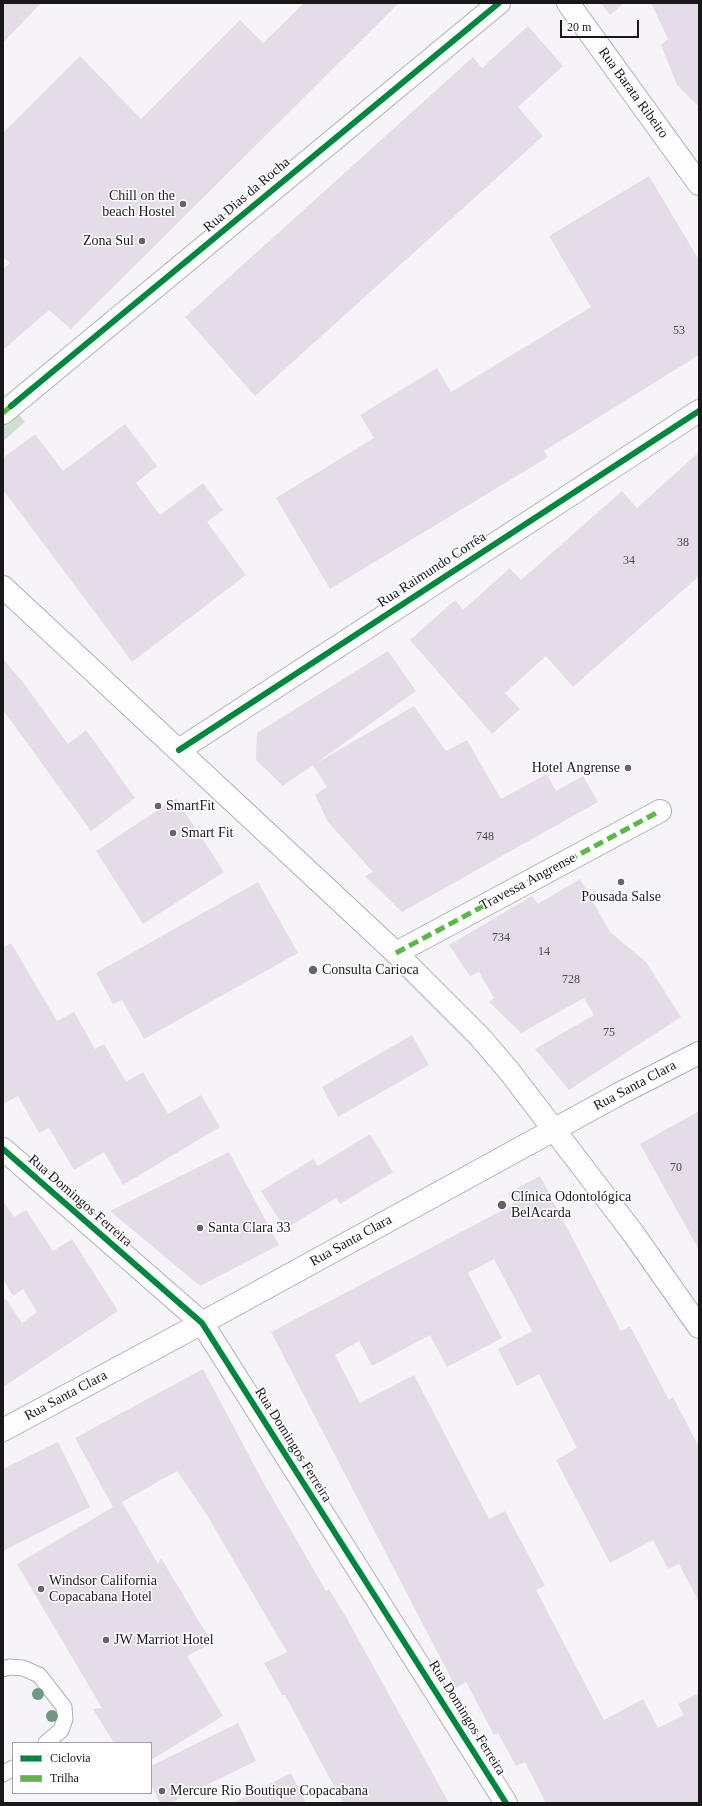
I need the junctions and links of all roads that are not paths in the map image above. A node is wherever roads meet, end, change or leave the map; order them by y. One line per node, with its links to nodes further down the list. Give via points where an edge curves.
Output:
1 (499, 3): 4 (street, Rua Dias da Rocha)
2 (568, 3): 3 (street, Rua Barata Ribeiro)
3 (699, 184)
4 (7, 410)
5 (699, 411): 7 (street, Rua Raimundo Corrêa)
6 (3, 587): 7 (street)
7 (179, 750): 9 (street)
8 (660, 811): 9 (street, Travessa Angrense)
9 (396, 953): 11 (street, via 480,1037)
10 (699, 1053): 11 (street, Rua Santa Clara)
11 (555, 1129): 13 (street, Rua Santa Clara); 14 (street, via 634,1233)
12 (3, 1149): 13 (street, Rua Domingos Ferreira)
13 (202, 1323): 15 (street, Rua Santa Clara); 20 (street, Rua Domingos Ferreira)
14 (699, 1327)
15 (3, 1430)
16 (3, 1669): 17 (lane, via 23,1668 38,1675 64,1707 65,1719 61,1730)
17 (47, 1742)
18 (12, 1769): 19 (lane)
19 (3, 1774)
20 (506, 1803)

